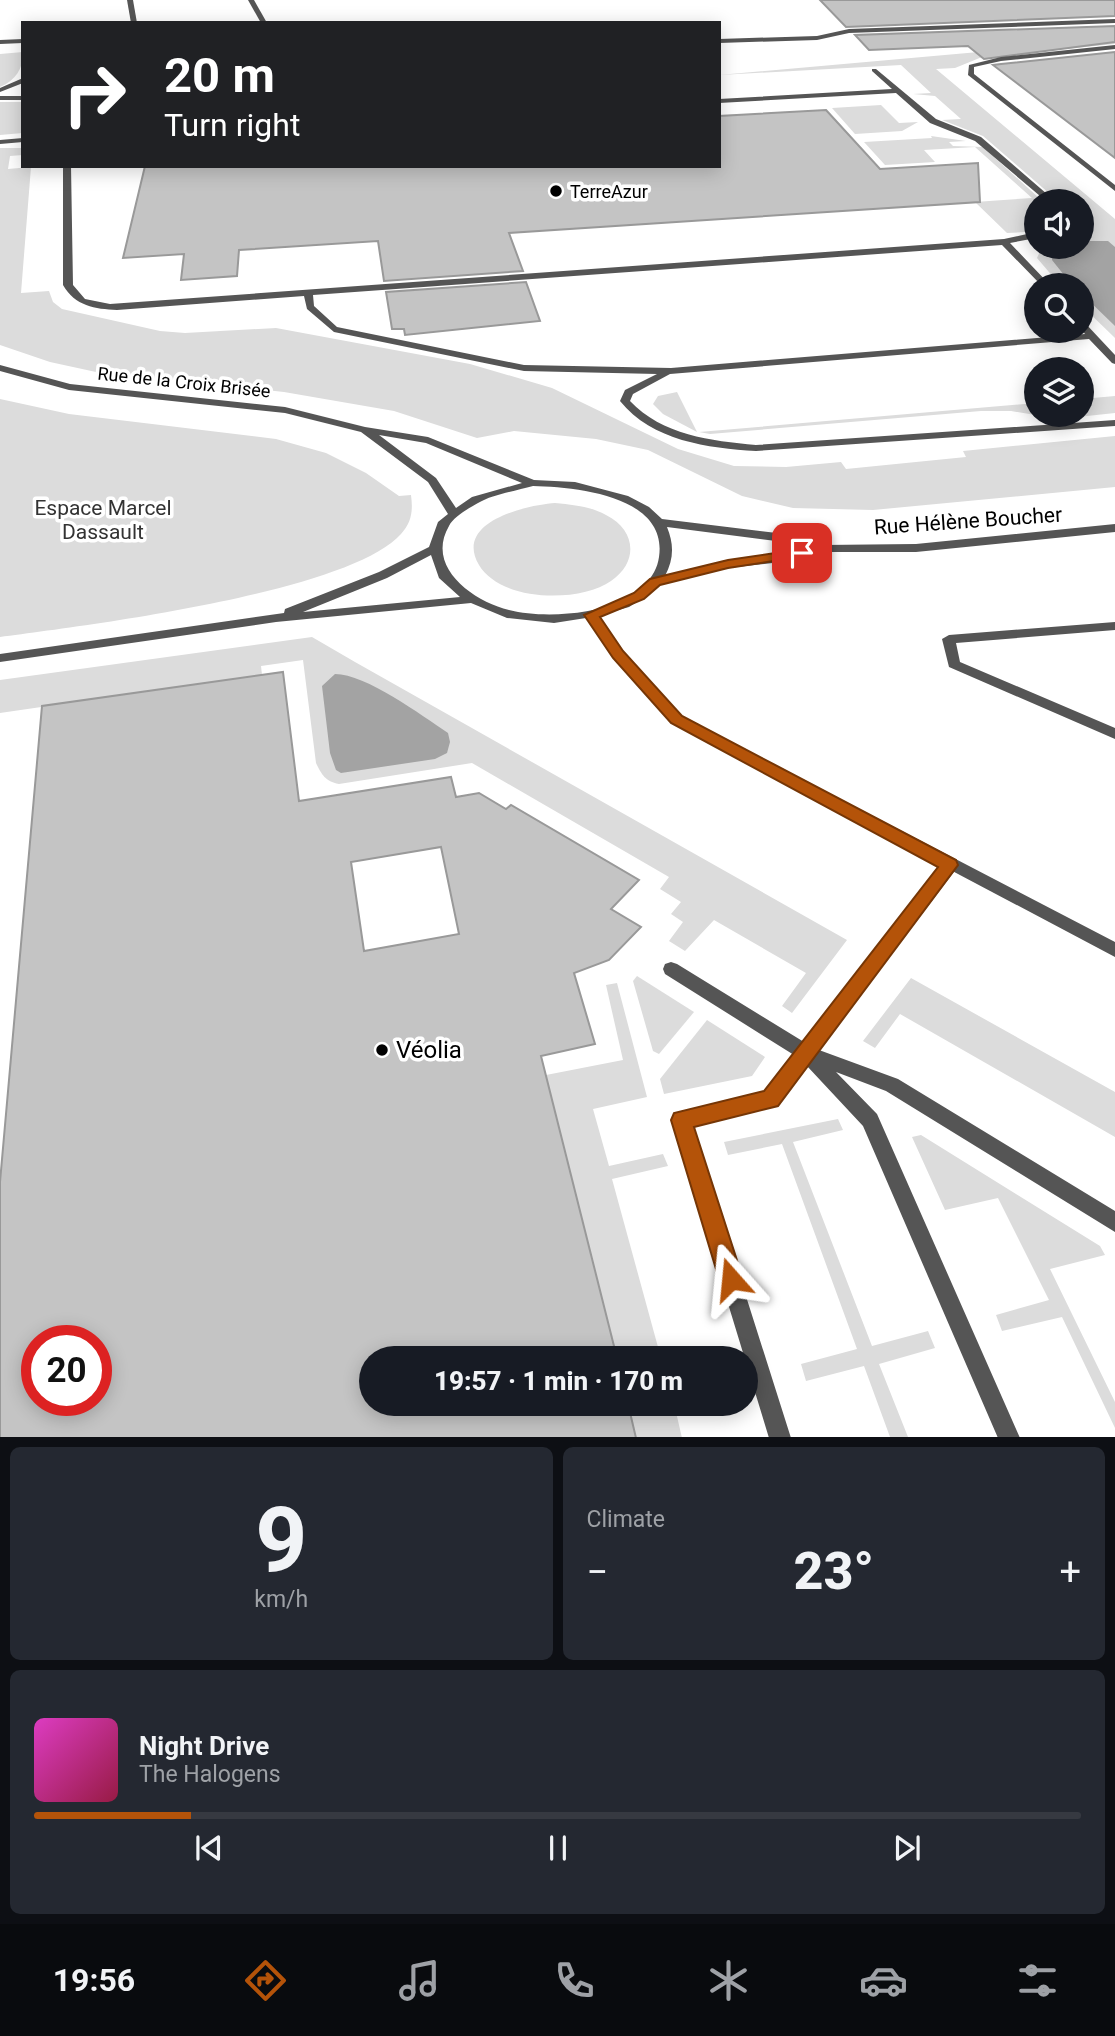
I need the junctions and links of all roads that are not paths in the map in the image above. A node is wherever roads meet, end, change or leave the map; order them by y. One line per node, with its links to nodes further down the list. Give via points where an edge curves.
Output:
1 (130, 0): 3 (street)
2 (251, 0): 4 (street)
3 (134, 21)
4 (263, 21)
5 (1115, 21): 7 (street)
6 (21, 41): 8 (street)
7 (721, 41)
8 (0, 43)
9 (1115, 47): 21 (street, via 1001,59 971,66 971,75)
10 (874, 70): 13 (street)
11 (21, 81): 12 (street)
12 (0, 90)
13 (898, 91): 16 (street); 20 (street, via 933,121 978,139)
14 (0, 98): 15 (street)
15 (21, 98)
16 (721, 101)
17 (21, 140): 18 (street)
18 (0, 142)
19 (67, 168): 25 (street, via 68,285 71,294 91,305)
20 (1037, 189)
21 (1115, 189)
22 (1024, 238): 23 (street)
23 (1003, 242): 24 (street); 25 (street)
24 (1034, 273)
25 (308, 295): 30 (street, via 310,307 334,328 524,368)
26 (1094, 340): 28 (street)
27 (1024, 342): 30 (street)
28 (1115, 361)
29 (0, 369): 32 (street, Rue de la Croix Brisée, via 69,387 285,410)
30 (671, 371): 31 (street, via 629,392 625,401 632,411 670,432 730,447)
31 (1115, 423)
32 (365, 430): 33 (street, Rue de la Croix Brisée, via 428,440); 34 (street, Rue de la Croix Brisée, via 432,480)
33 (533, 483): 34 (street, via 482,496); 35 (street, via 587,486 613,493 635,503)
34 (453, 513): 38 (street, via 438,533)
35 (657, 522): 37 (street, Rue Hélène Boucher, via 785,538); 39 (street, via 667,550)
36 (1115, 528): 37 (street, Rue Hélène Boucher, via 916,548)
37 (824, 548): 39 (street, Rue Hélène Boucher)
38 (434, 549): 40 (street, Rue Hélène Boucher, via 444,580); 42 (street)
39 (655, 582): 41 (street, Rue Hélène Boucher, via 618,607)
40 (469, 600): 41 (street, Rue Hélène Boucher, via 526,618); 42 (street)
41 (591, 615): 46 (street, via 618,655 676,719)
42 (276, 618): 44 (street)
43 (1115, 626): 45 (street, via 948,639 954,664)
44 (0, 658)
45 (1115, 734)
46 (950, 865): 47 (street); 49 (street)
47 (1115, 950)
48 (671, 969): 49 (street)
49 (807, 1053): 50 (street, via 892,1085); 51 (street, via 771,1099 681,1120); 52 (street, via 870,1120)
50 (1115, 1222)
51 (780, 1437)
52 (1009, 1437)

